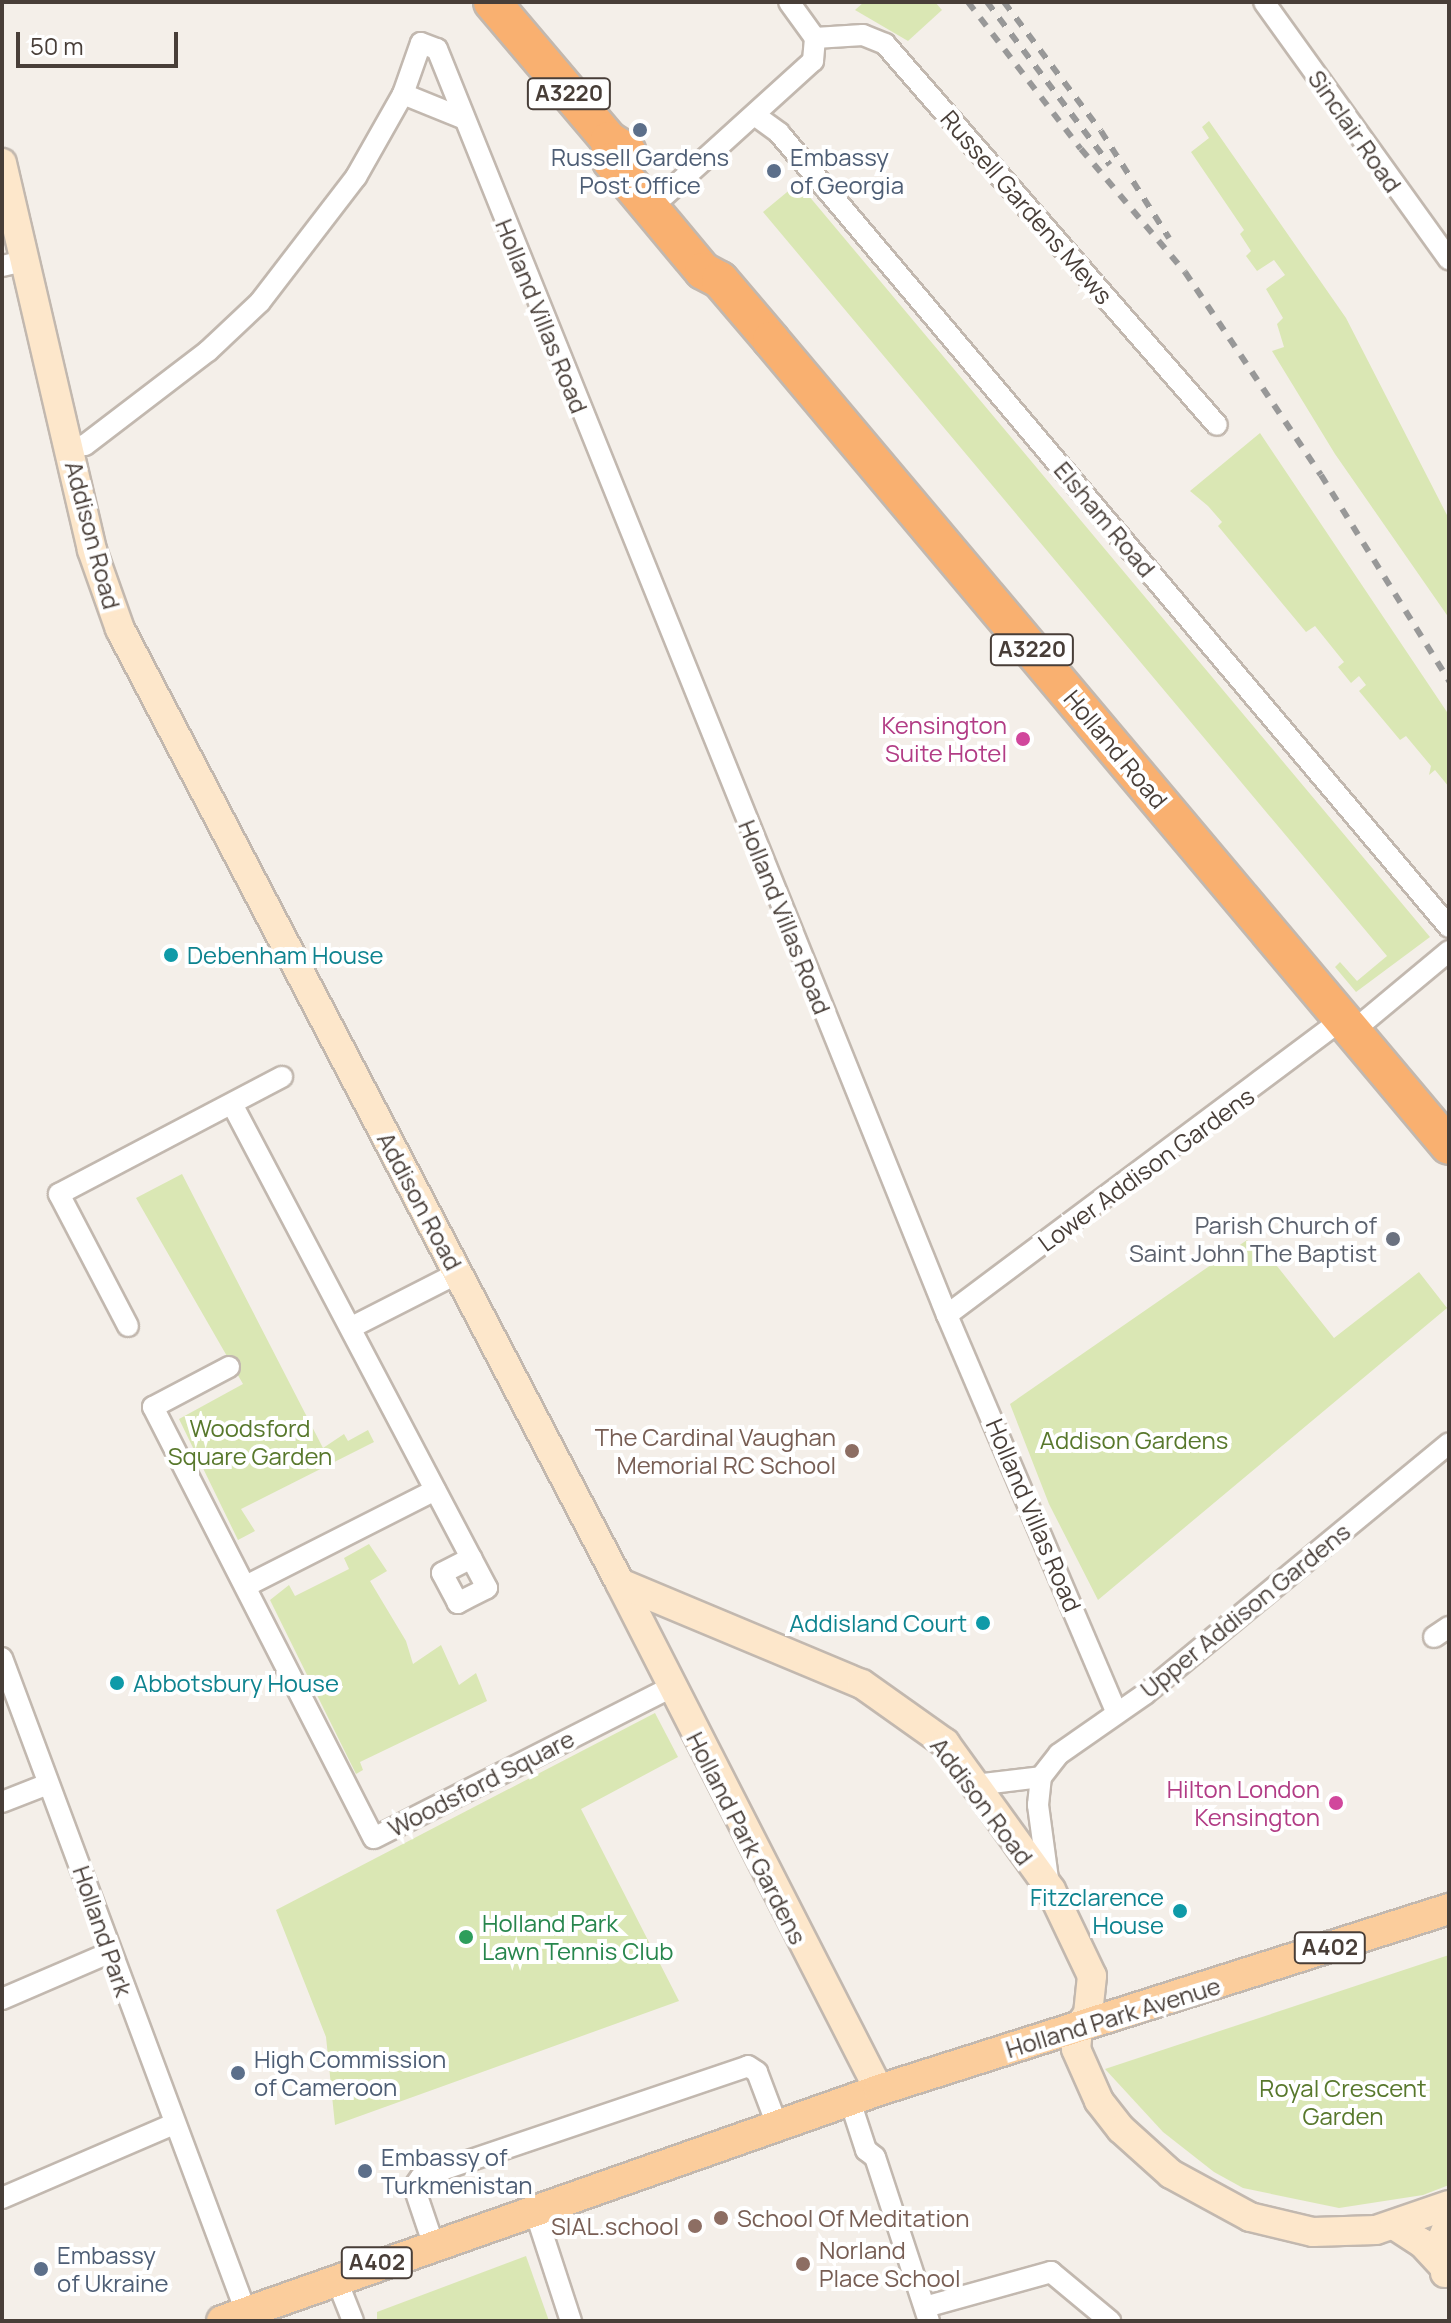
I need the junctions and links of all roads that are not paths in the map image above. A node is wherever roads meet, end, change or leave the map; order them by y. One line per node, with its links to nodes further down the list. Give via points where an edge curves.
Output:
1 (789, 2): 4 (street)
2 (1264, 2): 11 (street, Sinclair Road)
3 (487, 7): 8 (highway, Holland Road / A3220)
4 (815, 38): 6 (street, via 813,61); 14 (street, Russell Gardens Mews, via 863,35 885,44)
5 (403, 94): 7 (street); 7 (street, Holland Villas Road, via 421,43 437,49); 15 (street, via 356,177 260,302 208,351 85,445)
6 (756, 116): 10 (street); 16 (street, Elsham Road, via 779,133)
7 (462, 118): 23 (street, Holland Villas Road)
8 (609, 140): 10 (highway, Holland Road / A3220, via 622,145); 13 (highway, Holland Road / A3220, via 611,161 703,271)
9 (2, 163): 12 (street, Addison Road)
10 (665, 195): 13 (highway, Holland Road / A3220, via 717,256)
11 (1449, 259)
12 (13, 264): 15 (street, Addison Road)
13 (720, 280): 18 (highway, Holland Road / A3220)
14 (1217, 425)
15 (69, 448): 22 (street, Addison Road, via 102,584 120,629)
16 (1449, 927)
17 (1449, 951): 18 (street, Lower Addison Gardens)
18 (1348, 1025): 21 (highway, Holland Road / A3220); 23 (street, Lower Addison Gardens)
19 (282, 1077): 20 (street)
20 (232, 1104): 24 (street, via 59,1194); 25 (street)
21 (1449, 1146)
22 (458, 1273): 25 (street); 30 (street, Addison Road)
23 (947, 1315): 34 (street, Holland Villas Road)
24 (128, 1326)
25 (352, 1327): 28 (street)
26 (229, 1367): 31 (street, Woodsford Square, via 153,1407)
27 (1449, 1443): 34 (street, Upper Addison Gardens)
28 (435, 1490): 29 (street); 31 (street)
29 (471, 1558)
30 (620, 1583): 33 (street, Holland Park Gardens); 37 (street, Addison Road, via 862,1684 945,1743)
31 (246, 1586): 33 (street, Woodsford Square, via 374,1838)
32 (2, 1658): 36 (street, Holland Park)
33 (670, 1688): 44 (street, Holland Park Gardens)
34 (1116, 1712): 35 (street, Upper Addison Gardens, via 1059,1754)
35 (1041, 1777): 37 (street); 39 (street, via 1038,1827)
36 (48, 1784): 38 (street); 41 (street, Holland Park)
37 (975, 1785): 39 (street, Addison Road)
38 (2, 1802)
39 (1051, 1890): 43 (street, Addison Road, via 1092,1976 1088,2014)
40 (1449, 1909): 43 (main road, Holland Park Avenue / A402)
41 (109, 1953): 42 (street); 46 (street, Holland Park)
42 (2, 1999)
43 (1078, 2028): 44 (main road, Holland Park Avenue / A402); 52 (street, via 1076,2049 1109,2117 1171,2174 1201,2193 1250,2217 1313,2232 1343,2234)
44 (879, 2090): 45 (main road, Holland Park Avenue / A402)
45 (850, 2101): 47 (main road, Holland Park Avenue / A402); 57 (street, via 866,2150 875,2157)
46 (174, 2124): 48 (street); 56 (street, Holland Park)
47 (777, 2125): 50 (main road, Holland Park Avenue / A402); 53 (street, via 757,2072 748,2066 436,2172 414,2187)
48 (2, 2198)
49 (1449, 2205): 52 (street)
50 (534, 2208): 53 (main road, Holland Park Avenue / A402); 59 (street)
51 (1449, 2222): 54 (street)
52 (1394, 2225): 54 (street, via 1422,2243)
53 (433, 2243): 55 (main road, Holland Park Avenue / A402)
54 (1446, 2276)
55 (336, 2278): 56 (main road, Holland Park Avenue / A402); 58 (street)
56 (234, 2316)
57 (926, 2317): 60 (street, via 1051,2272)
58 (353, 2321)
59 (571, 2321)
60 (1110, 2321)

